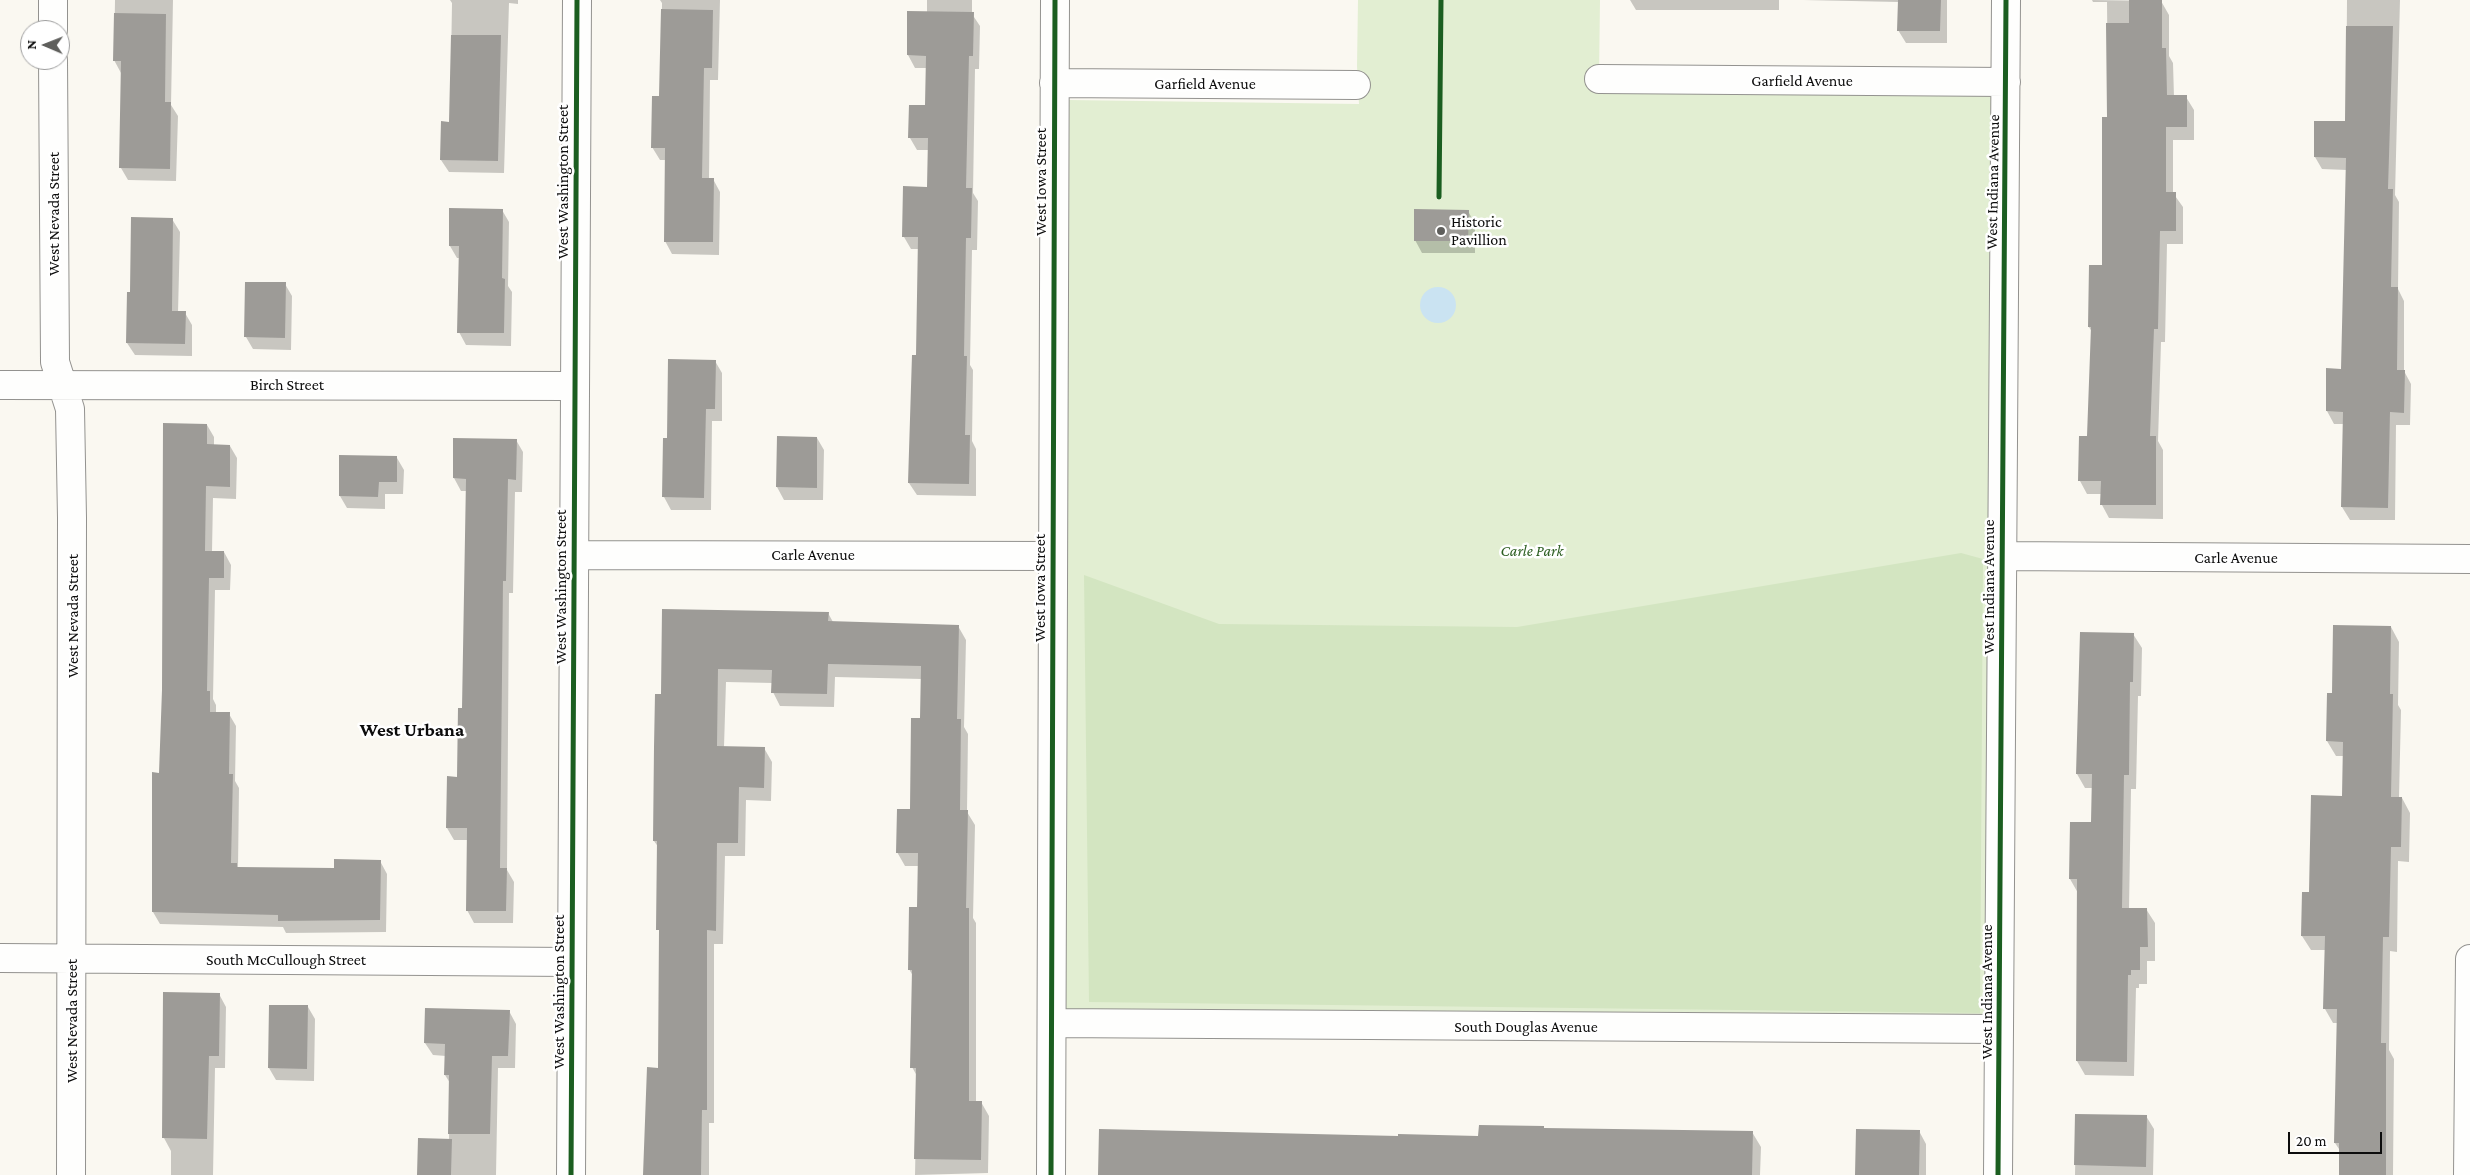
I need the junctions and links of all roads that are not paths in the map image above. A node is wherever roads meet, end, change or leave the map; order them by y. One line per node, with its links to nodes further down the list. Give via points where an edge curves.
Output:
1 (53, 0): 5 (street)
2 (577, 0): 13 (street, West Washington Street)
3 (1055, 0): 9 (street, West Iowa Street)
4 (2006, 0): 8 (street, West Indiana Avenue)
5 (53, 20)
6 (53, 70): 12 (street, West Nevada Street, via 55,362)
7 (1599, 79): 8 (street, Garfield Avenue)
8 (2006, 82): 16 (street, West Indiana Avenue)
9 (1054, 83): 10 (street, Garfield Avenue); 15 (street, West Iowa Street)
10 (1356, 85)
11 (0, 385): 12 (street, Birch Street)
12 (62, 385): 13 (street, Birch Street); 19 (street, West Nevada Street, via 70,409)
13 (574, 386): 14 (street, West Washington Street)
14 (574, 555): 15 (street, Carle Avenue); 21 (street, West Washington Street)
15 (1052, 556): 22 (street, West Iowa Street)
16 (2001, 556): 17 (street, Carle Avenue); 23 (street, West Indiana Avenue)
17 (2470, 559)
18 (0, 958): 19 (street, South McCullough Street)
19 (73, 958): 21 (street, South McCullough Street); 24 (street, West Nevada Street)
20 (2470, 959): 28 (street)
21 (572, 962): 25 (street, West Washington Street)
22 (1053, 1023): 23 (street, South Douglas Avenue); 26 (street, West Iowa Street)
23 (1999, 1029): 27 (street, West Indiana Avenue)
24 (71, 1175)
25 (571, 1175)
26 (1051, 1175)
27 (1998, 1175)
28 (2468, 1175)

